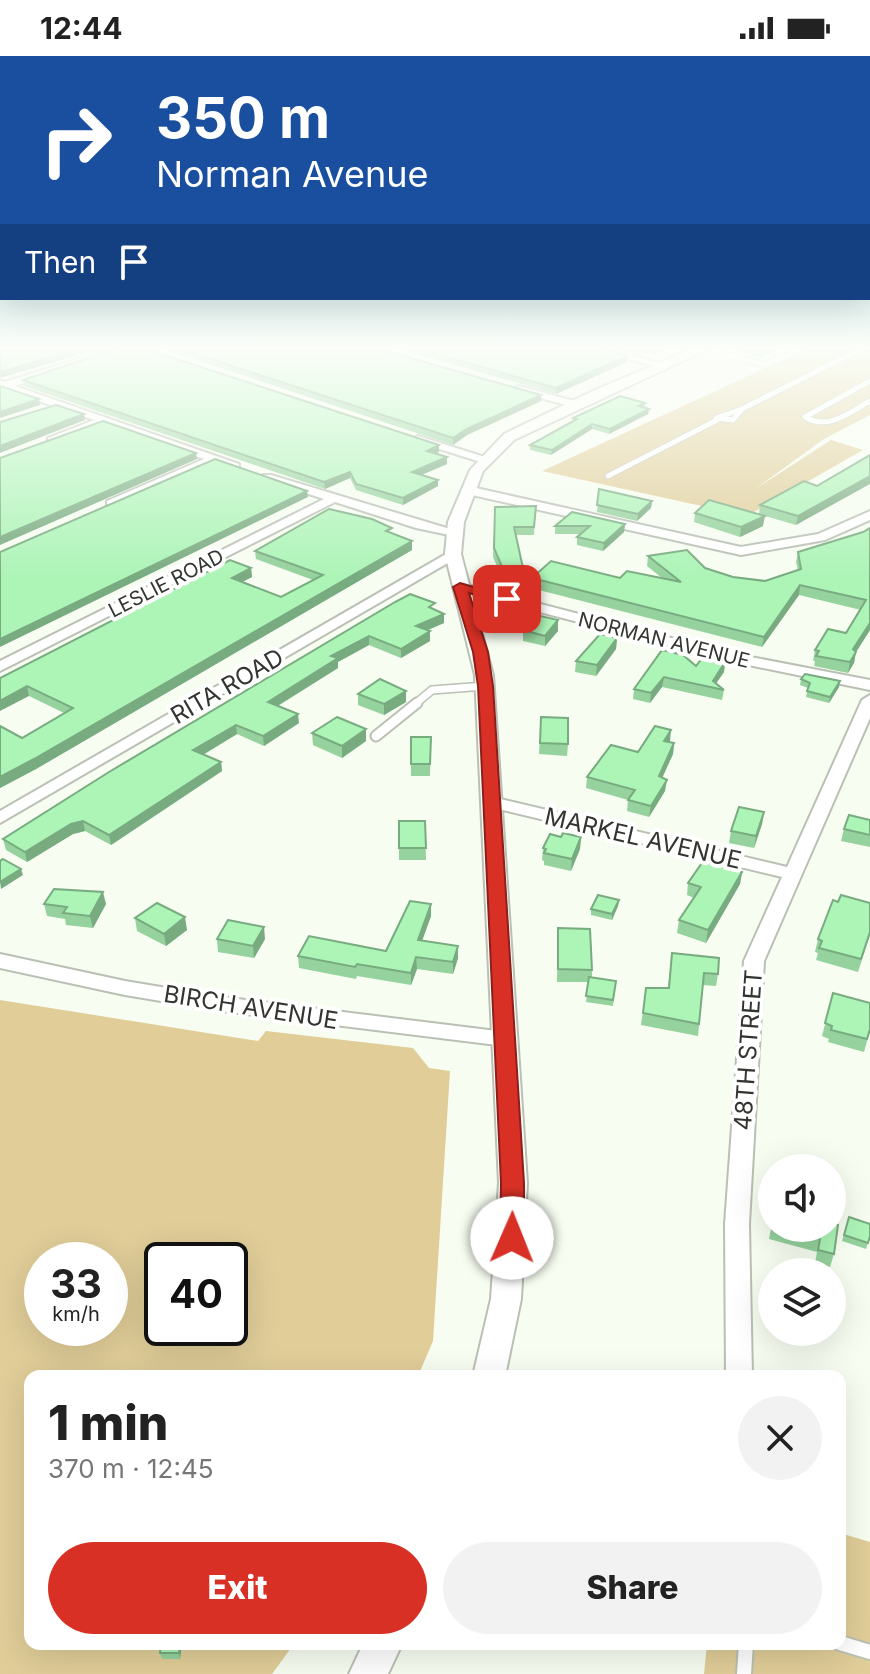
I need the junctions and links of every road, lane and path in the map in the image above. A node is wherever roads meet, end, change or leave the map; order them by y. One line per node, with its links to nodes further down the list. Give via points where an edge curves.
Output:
1 (90, 426): 6 (street)
2 (115, 426): 7 (street)
3 (530, 426): 8 (street)
4 (706, 426): 11 (lane)
5 (410, 436): 8 (street)
6 (44, 443)
7 (214, 459): 9 (street); 14 (street)
8 (484, 460): 12 (street)
9 (244, 469)
10 (258, 474): 13 (street)
11 (608, 476)
12 (467, 490): 16 (street); 17 (street)
13 (332, 499): 16 (street); 21 (street, LESLIE ROAD)
14 (100, 509)
15 (870, 515): 17 (street, via 821,537)
16 (454, 532): 18 (street)
17 (741, 551): 19 (street)
18 (453, 554): 20 (street); 27 (street, RITA ROAD)
19 (745, 565)
20 (460, 587): 22 (street, NORMAN AVENUE, via 724,656); 23 (street)
21 (0, 667)
22 (870, 685)
23 (485, 686): 25 (lane, via 432,690); 26 (street)
24 (870, 700): 28 (street, 48TH STREET)
25 (376, 736)
26 (492, 802): 28 (street, MARKEL AVENUE); 30 (street)
27 (0, 818)
28 (794, 874): 32 (street, 48TH STREET, via 754,961 737,1224)
29 (0, 961): 30 (street, BIRCH AVENUE, via 221,1004)
30 (505, 1039): 31 (street, via 512,1238)
31 (490, 1370)
32 (739, 1370)
33 (846, 1645): 36 (lane)
34 (380, 1650): 37 (street)
35 (746, 1650): 38 (lane)
36 (870, 1652)
37 (368, 1674)
38 (744, 1674)

